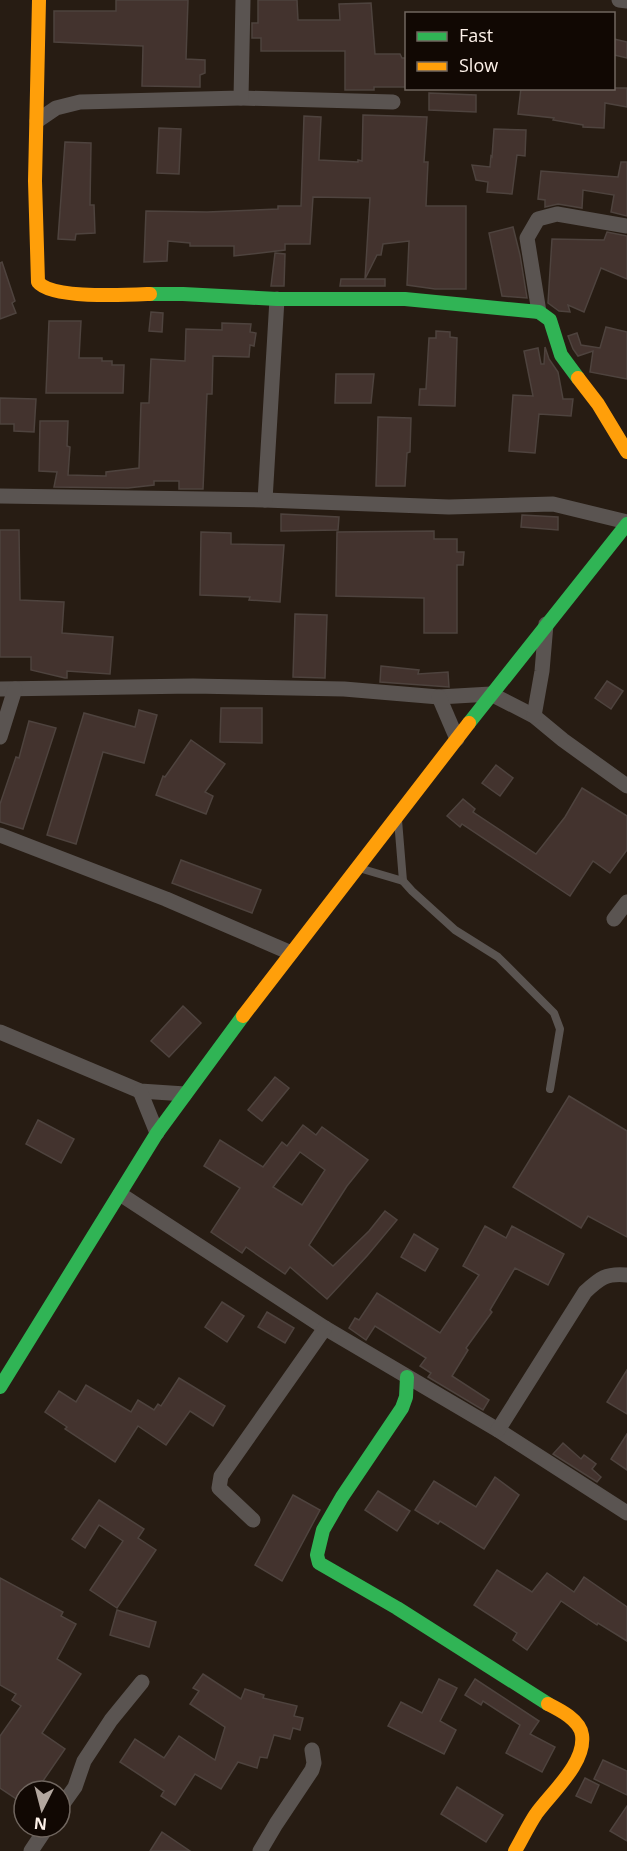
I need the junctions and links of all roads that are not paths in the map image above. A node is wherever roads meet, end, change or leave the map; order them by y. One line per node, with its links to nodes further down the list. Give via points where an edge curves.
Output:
1 (39, 0): 7 (street)
2 (243, 0): 5 (street)
3 (619, 0): 4 (street)
4 (627, 1)
5 (241, 98): 6 (street); 7 (street, via 80,102 56,108)
6 (393, 102)
7 (37, 121): 9 (street, via 37,276 42,287 102,295)
8 (627, 226): 10 (street, via 557,214 538,219 527,238)
9 (278, 299): 10 (street, via 405,299); 13 (street)
10 (539, 312): 11 (street, via 550,320 561,355 598,404)
11 (627, 452)
12 (0, 496): 13 (street)
13 (264, 500): 14 (street, via 449,507 553,504)
14 (627, 523): 15 (street)
15 (546, 624): 17 (street); 19 (street)
16 (7, 689): 18 (street, via 194,686 344,689); 20 (street)
17 (490, 694): 18 (street); 19 (street); 21 (street)
18 (439, 697): 21 (street)
19 (534, 716): 22 (street)
20 (0, 737)
21 (457, 740): 23 (street)
22 (627, 786)
23 (398, 816): 25 (street); 26 (lane)
24 (0, 835): 29 (street, via 166,899)
25 (358, 868): 26 (lane); 29 (street)
26 (403, 881): 31 (lane, via 455,930 498,957 554,1013 560,1029)
27 (627, 902): 28 (street)
28 (614, 919)
29 (291, 953): 33 (street)
30 (0, 1032): 32 (street)
31 (550, 1089)
32 (140, 1090): 33 (street); 34 (street)
33 (185, 1094): 34 (street)
34 (157, 1133): 35 (street)
35 (120, 1194): 37 (street); 39 (street)
36 (627, 1275): 40 (street, via 599,1278 585,1292)
37 (325, 1328): 38 (street); 42 (street, via 221,1476 219,1488)
38 (407, 1377): 40 (street); 47 (street, via 402,1408 342,1497 323,1530 317,1555 319,1563 577,1723 583,1736 579,1753)
39 (0, 1387)
40 (498, 1430): 41 (street)
41 (627, 1513)
42 (253, 1520)
43 (142, 1682): 45 (street, via 84,1761)
44 (312, 1750): 46 (street, via 312,1770)
45 (72, 1790)
46 (260, 1851)
47 (515, 1851)

